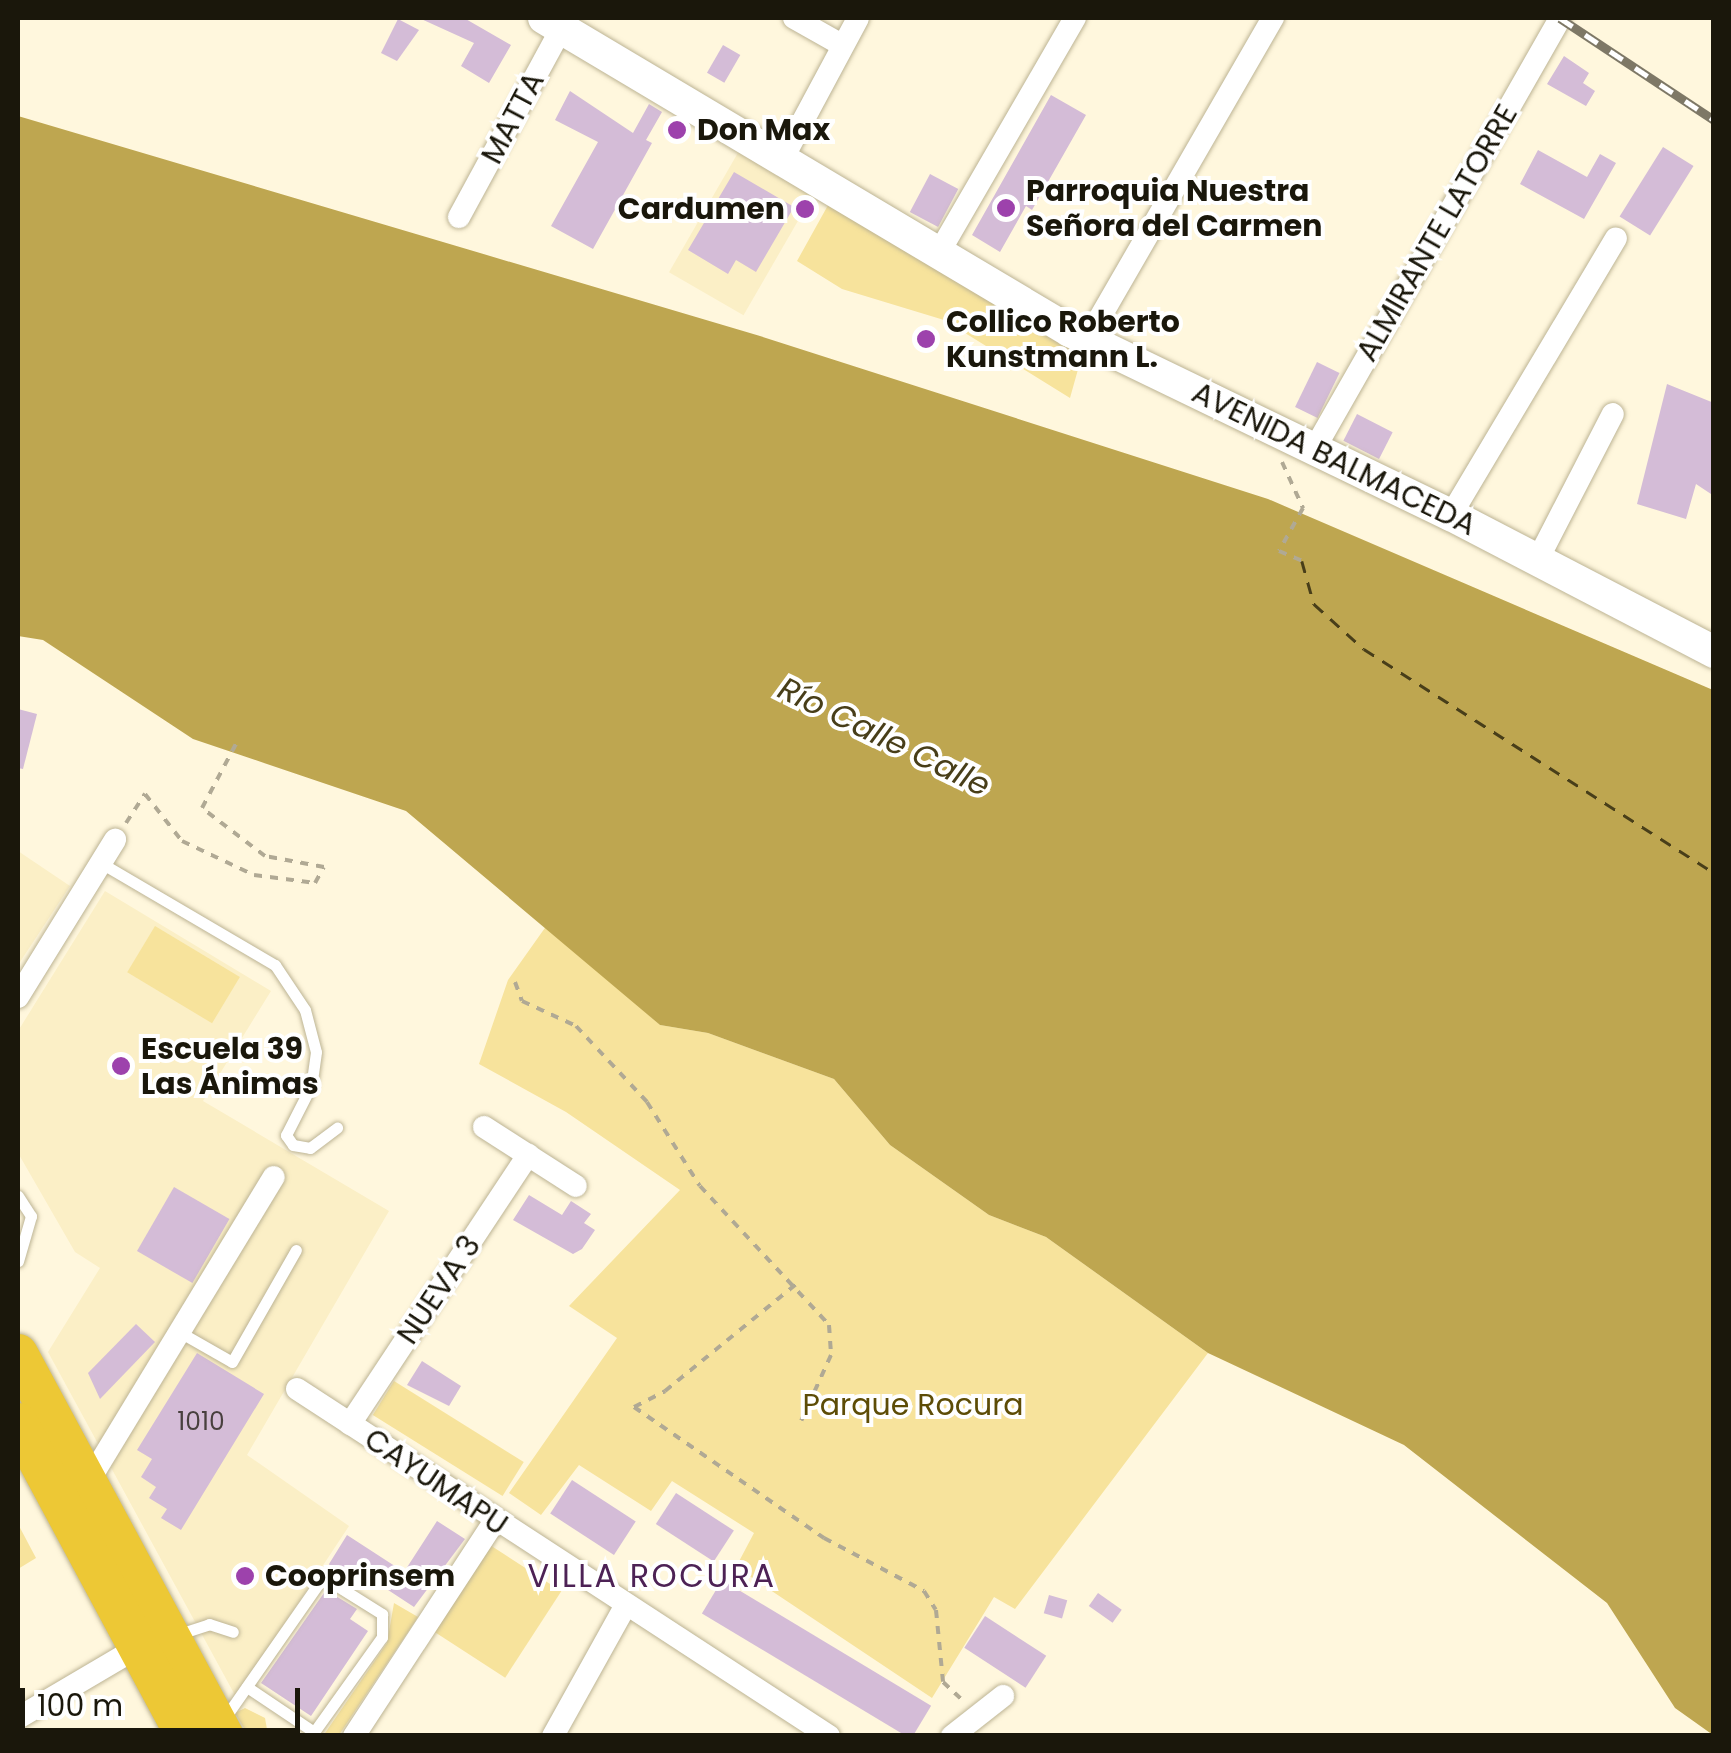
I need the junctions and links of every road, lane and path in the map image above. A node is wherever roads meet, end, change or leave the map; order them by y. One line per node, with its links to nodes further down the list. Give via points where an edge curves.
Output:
1 (794, 18): 7 (street)
2 (858, 18): 7 (street)
3 (1075, 18): 11 (street)
4 (1273, 18): 12 (street)
5 (1560, 18): 14 (street, ALMIRANTE LATORRE)
6 (558, 21): 8 (main road, AVENIDA BALMACEDA); 9 (street, MATTA)
7 (842, 45): 8 (street)
8 (782, 160): 11 (main road, AVENIDA BALMACEDA)
9 (460, 218)
10 (1616, 238): 16 (street)
11 (937, 256): 12 (main road, AVENIDA BALMACEDA)
12 (1087, 340): 14 (main road, AVENIDA BALMACEDA)
13 (1613, 414): 17 (street)
14 (1315, 448): 16 (main road, AVENIDA BALMACEDA)
15 (1282, 460): 18 (path, via 1304,508 1279,552)
16 (1451, 515): 17 (main road, AVENIDA BALMACEDA)
17 (1538, 559): 19 (main road, AVENIDA BALMACEDA)
18 (1302, 561)
19 (1714, 652)
20 (237, 742): 21 (path, via 202,808 266,856 324,866 316,883 254,875 182,842 145,794)
21 (115, 840): 22 (street)
22 (101, 863): 24 (street); 26 (lane, via 275,965 305,1010 316,1052 311,1086 286,1136 304,1149)
23 (516, 982): 33 (path, via 522,1001 576,1026 614,1066 660,1119 700,1186)
24 (18, 997)
25 (484, 1127): 27 (street)
26 (337, 1128)
27 (528, 1155): 29 (street); 39 (street, NUEVA 3)
28 (274, 1177): 34 (street)
29 (576, 1186)
30 (18, 1196): 32 (lane, via 31,1216)
31 (296, 1250): 34 (lane, via 232,1362)
32 (18, 1262)
33 (796, 1284): 37 (path, via 829,1325 831,1355); 47 (path, via 665,1391 634,1407 824,1538 924,1591 936,1610 943,1682)
34 (182, 1334): 40 (street)
35 (18, 1354): 40 (highway)
36 (297, 1389): 39 (street, CAYUMAPU)
37 (801, 1421)
38 (18, 1422): 40 (highway)
39 (350, 1424): 41 (street, CAYUMAPU)
40 (76, 1500): 44 (highway)
41 (494, 1522): 42 (street, CAYUMAPU); 51 (street)
42 (626, 1605): 50 (street); 52 (street, CAYUMAPU)
43 (233, 1632): 44 (lane, via 209,1624)
44 (159, 1638): 48 (street); 49 (highway)
45 (247, 1688): 45 (lane, via 324,1576 382,1614 382,1636 314,1732); 49 (lane)
46 (1003, 1696): 47 (street)
47 (979, 1715): 53 (street)
48 (18, 1718)
49 (209, 1732)
50 (563, 1732)
51 (354, 1736)
52 (829, 1736)
53 (952, 1736)

